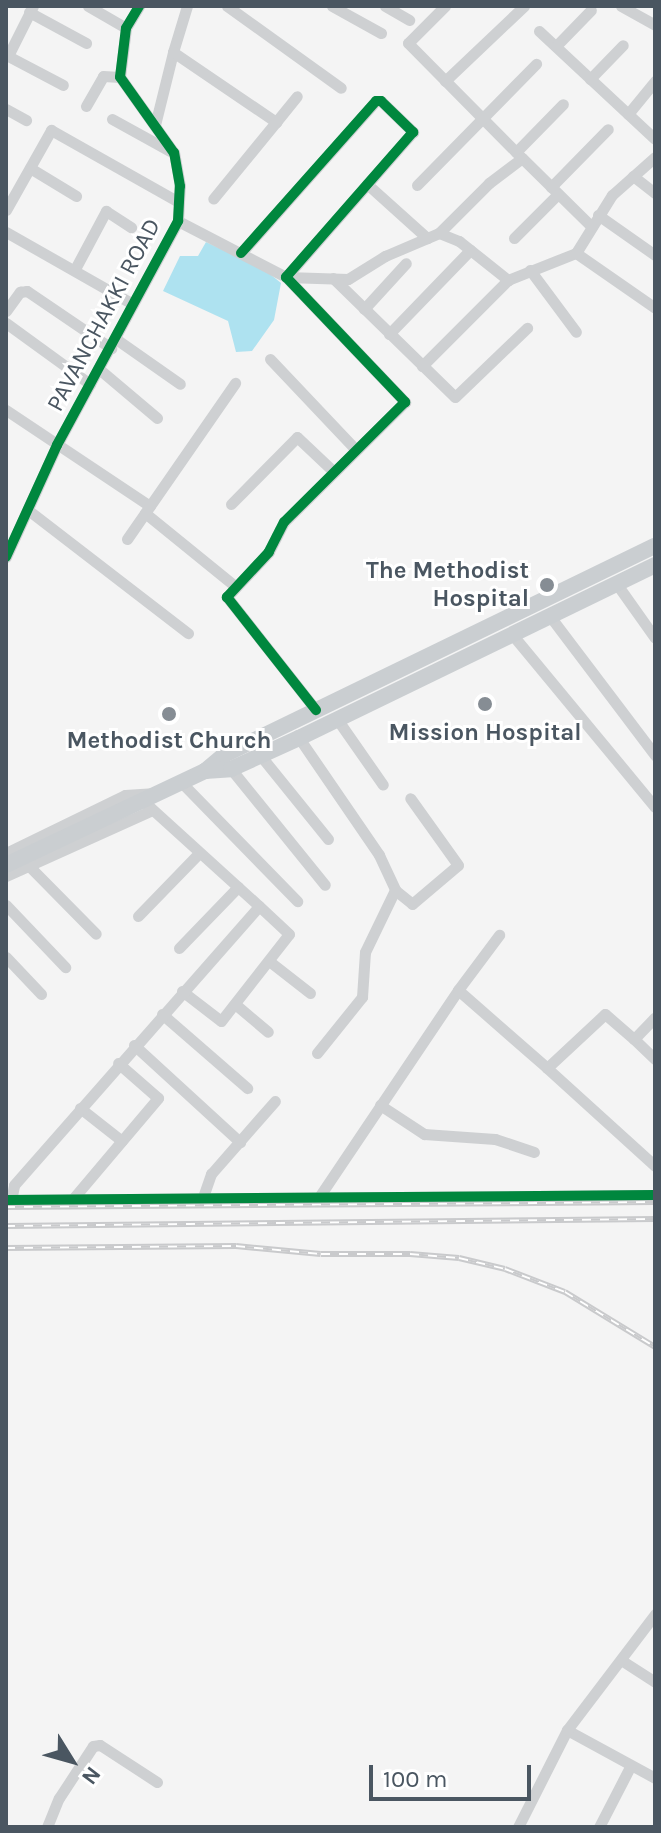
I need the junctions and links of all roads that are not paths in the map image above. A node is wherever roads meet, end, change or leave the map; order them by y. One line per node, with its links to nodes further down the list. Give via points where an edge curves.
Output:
1 (90, 6): 14 (street)
2 (139, 6): 14 (street)
3 (187, 6): 20 (street)
4 (227, 6): 27 (street)
5 (332, 6): 16 (street)
6 (385, 6): 12 (street)
7 (445, 6): 24 (street, via 408,43)
8 (524, 6): 24 (street)
9 (621, 6): 13 (street)
10 (31, 9): 17 (street); 26 (street, via 8,56)
11 (591, 10): 19 (street)
12 (409, 20)
13 (655, 25)
14 (126, 28): 22 (street)
15 (539, 31): 19 (street)
16 (381, 33)
17 (86, 43)
18 (623, 45): 23 (street)
19 (556, 46): 23 (street)
20 (173, 52): 36 (street); 37 (street)
21 (536, 64): 33 (street)
22 (120, 77): 30 (street, via 103,76); 37 (street, PAVANCHAKKI ROAD)
23 (590, 79): 32 (street)
24 (445, 81): 33 (street)
25 (655, 81): 32 (street)
26 (63, 85)
27 (341, 88)
28 (297, 96): 36 (street)
29 (563, 104): 41 (street)
30 (86, 106)
31 (6, 109): 35 (street)
32 (628, 114): 39 (street)
33 (481, 117): 41 (street); 46 (street)
34 (112, 119): 40 (street)
35 (26, 120)
36 (276, 122): 50 (street)
37 (155, 125): 40 (street, PAVANCHAKKI ROAD)
38 (608, 129): 47 (street)
39 (655, 139)
40 (174, 153): 51 (street, PAVANCHAKKI ROAD)
41 (519, 155): 47 (street); 57 (street)
42 (655, 157): 44 (street)
43 (30, 168): 49 (street); 51 (street, via 51,130); 52 (street)
44 (633, 176): 48 (street); 53 (street)
45 (367, 184): 59 (street); 62 (street, via 413,132 378,100); 68 (street)
46 (417, 185)
47 (555, 190): 55 (street); 60 (street)
48 (655, 193)
49 (76, 196)
50 (213, 199)
51 (177, 201): 54 (street, PAVANCHAKKI ROAD)
52 (6, 210)
53 (598, 215): 55 (street); 64 (street)
54 (178, 221): 62 (street); 71 (street, PAVANCHAKKI ROAD)
55 (591, 226): 63 (street)
56 (131, 227): 66 (street, via 106,211)
57 (439, 233): 59 (street); 61 (street)
58 (8, 237): 66 (street)
59 (427, 238): 69 (street, via 348,279)
60 (514, 238)
61 (470, 250): 70 (street); 78 (street)
62 (241, 253): 68 (street)
63 (576, 253): 67 (street); 72 (street)
64 (655, 255)
65 (406, 263): 73 (street)
66 (75, 269): 71 (street)
67 (530, 270): 70 (street); 77 (street)
68 (286, 277): 69 (street); 89 (street, via 405,402)
69 (333, 278): 73 (street)
70 (508, 280): 81 (street)
71 (133, 304): 79 (street, PAVANCHAKKI ROAD)
72 (655, 308)
73 (364, 309): 78 (street)
74 (6, 311): 79 (street, via 20,292 27,291)
75 (6, 323): 84 (street)
76 (527, 328): 81 (street, via 457,396)
77 (576, 332)
78 (389, 334): 81 (street)
79 (113, 343): 82 (street, PAVANCHAKKI ROAD); 85 (street)
80 (270, 359): 89 (street)
81 (422, 366)
82 (99, 369): 84 (street, PAVANCHAKKI ROAD); 87 (street)
83 (235, 383): 93 (street)
84 (90, 384): 88 (street, PAVANCHAKKI ROAD)
85 (180, 384)
86 (6, 410): 88 (street)
87 (157, 418)
88 (57, 445): 92 (street, PAVANCHAKKI ROAD); 93 (street)
89 (356, 450): 90 (street)
90 (334, 472): 91 (street, via 295,438); 101 (street, via 284,522 269,552)
91 (231, 504)
92 (28, 510): 95 (street, PAVANCHAKKI ROAD); 103 (street)
93 (147, 510): 96 (street); 101 (street)
94 (6, 528): 95 (street)
95 (17, 536): 98 (street, PAVANCHAKKI ROAD)
96 (127, 539)
97 (655, 546): 106 (main road)
98 (6, 557)
99 (655, 565): 100 (main road)
100 (616, 583): 102 (main road); 105 (street)
101 (236, 587): 106 (street, via 227,597)
102 (549, 615): 104 (main road); 110 (street)
103 (188, 633)
104 (511, 633): 107 (main road); 116 (street)
105 (655, 638)
106 (316, 710): 112 (main road, via 224,755)
107 (337, 719): 108 (main road); 115 (street)
108 (299, 738): 109 (main road); 128 (street, via 379,855)
109 (260, 755): 111 (main road); 120 (street)
110 (655, 755)
111 (231, 769): 112 (main road); 126 (street)
112 (205, 771): 113 (main road)
113 (180, 781): 118 (main road); 129 (street)
114 (655, 782): 116 (street)
115 (383, 785)
116 (644, 790): 119 (street)
117 (410, 798): 128 (street, via 458,865 414,903)
118 (146, 801): 121 (street, via 125,795); 122 (street); 123 (main road); 124 (street)
119 (655, 807)
120 (328, 839)
121 (6, 853)
122 (199, 853): 127 (street); 132 (street)
123 (6, 865)
124 (29, 866): 125 (street); 133 (street)
125 (6, 876)
126 (325, 885)
127 (238, 887): 131 (street); 135 (street)
128 (395, 890): 149 (street, via 364,956 362,997)
129 (297, 901)
130 (6, 905): 138 (street)
131 (259, 906): 137 (street, via 289,934); 140 (street)
132 (138, 916)
133 (96, 934)
134 (499, 935): 139 (street)
135 (179, 948)
136 (6, 957): 142 (street)
137 (269, 961): 141 (street); 143 (street)
138 (65, 967)
139 (458, 990): 152 (street); 155 (street)
140 (182, 991): 143 (street, via 219,1023); 144 (street)
141 (310, 993)
142 (41, 994)
143 (235, 1004): 146 (street)
144 (162, 1014): 148 (street); 153 (street)
145 (655, 1017): 147 (street)
146 (268, 1032)
147 (634, 1039): 150 (street); 152 (street, via 605,1014)
148 (134, 1045): 151 (street); 158 (street)
149 (317, 1053)
150 (655, 1059)
151 (118, 1063): 156 (street); 157 (street, via 158,1098)
152 (547, 1068): 160 (street)
153 (247, 1088)
154 (275, 1101): 158 (street)
155 (380, 1105): 159 (street, via 424,1134 495,1139); 164 (street)
156 (80, 1108): 157 (street); 162 (street, via 14,1185)
157 (122, 1141): 165 (street)
158 (240, 1142): 163 (street, via 211,1174)
159 (534, 1152)
160 (655, 1166)
161 (655, 1195): 164 (street)
162 (9, 1200): 165 (street)
163 (202, 1200): 164 (street); 165 (street)
164 (317, 1200)
165 (71, 1201)
166 (655, 1614): 167 (street)
167 (621, 1660): 168 (street); 169 (street)
168 (655, 1682)
169 (567, 1730): 170 (street); 174 (street)
170 (630, 1767): 171 (street); 175 (street)
171 (655, 1778)
172 (157, 1782): 173 (street, via 96,1745 59,1798)
173 (47, 1827)
174 (518, 1827)
175 (599, 1827)

